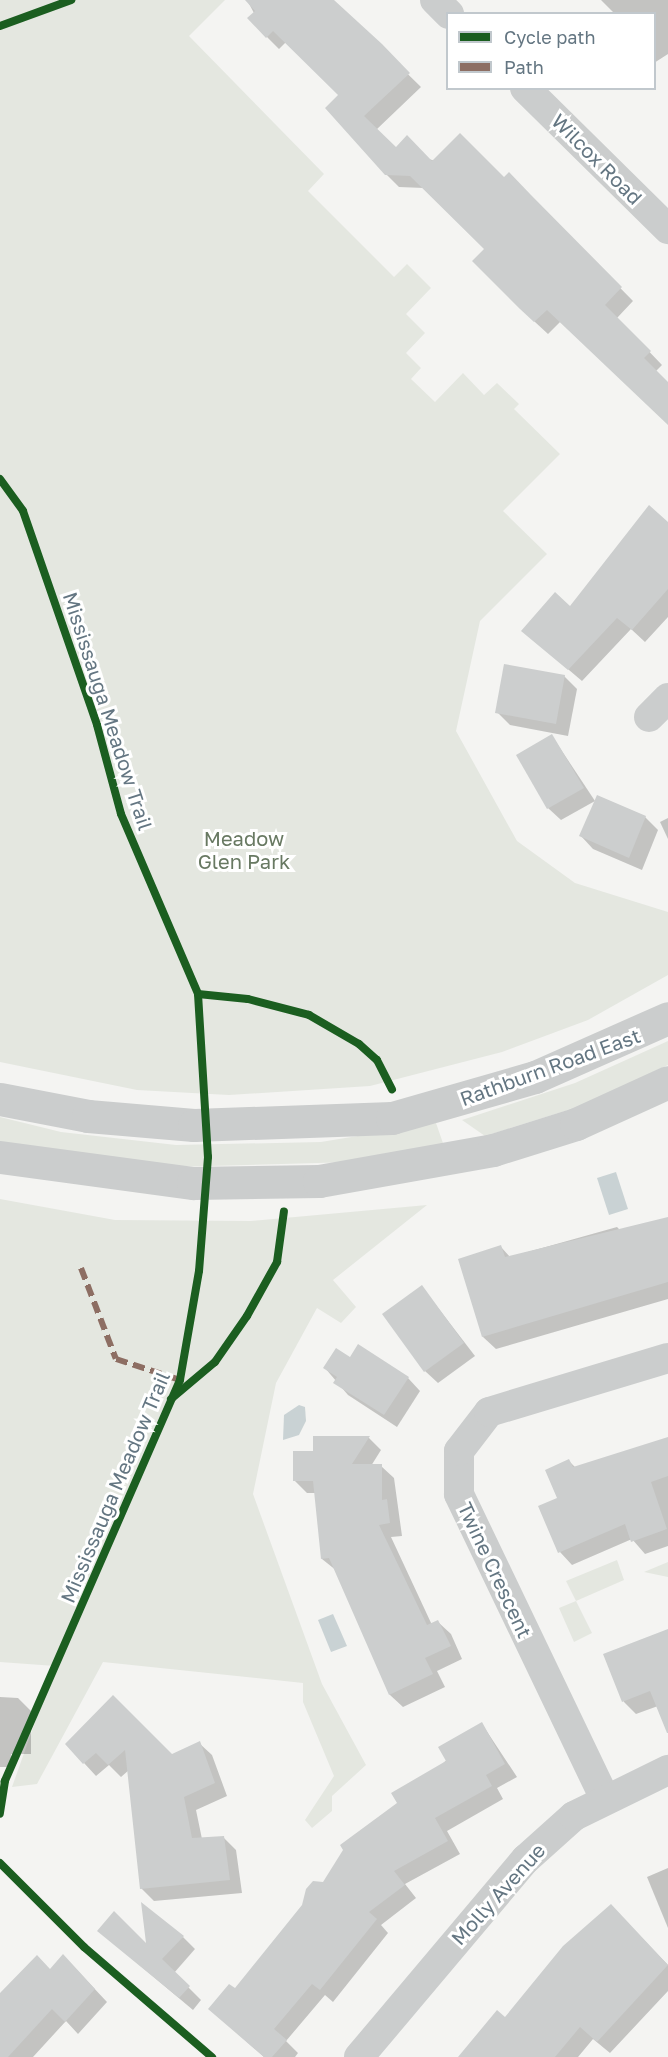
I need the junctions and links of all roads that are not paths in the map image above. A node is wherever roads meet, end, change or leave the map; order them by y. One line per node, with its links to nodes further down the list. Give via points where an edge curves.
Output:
1 (435, 0): 2 (street)
2 (447, 12)
3 (527, 90): 4 (street, Wilcox Road)
4 (668, 229)
5 (668, 1018): 7 (street, Rathburn Road East, via 535,1077 392,1118 278,1126 88,1116)
6 (668, 1082): 8 (street, via 576,1124 493,1150 319,1182 274,1184 98,1173)
7 (0, 1099)
8 (0, 1157)
9 (668, 1358): 11 (street, Twine Crescent, via 489,1412 459,1451 459,1494)
10 (668, 1770): 11 (street, Molly Avenue)
11 (605, 1799): 12 (street, Molly Avenue, via 574,1816 526,1859)
12 (359, 2057)

